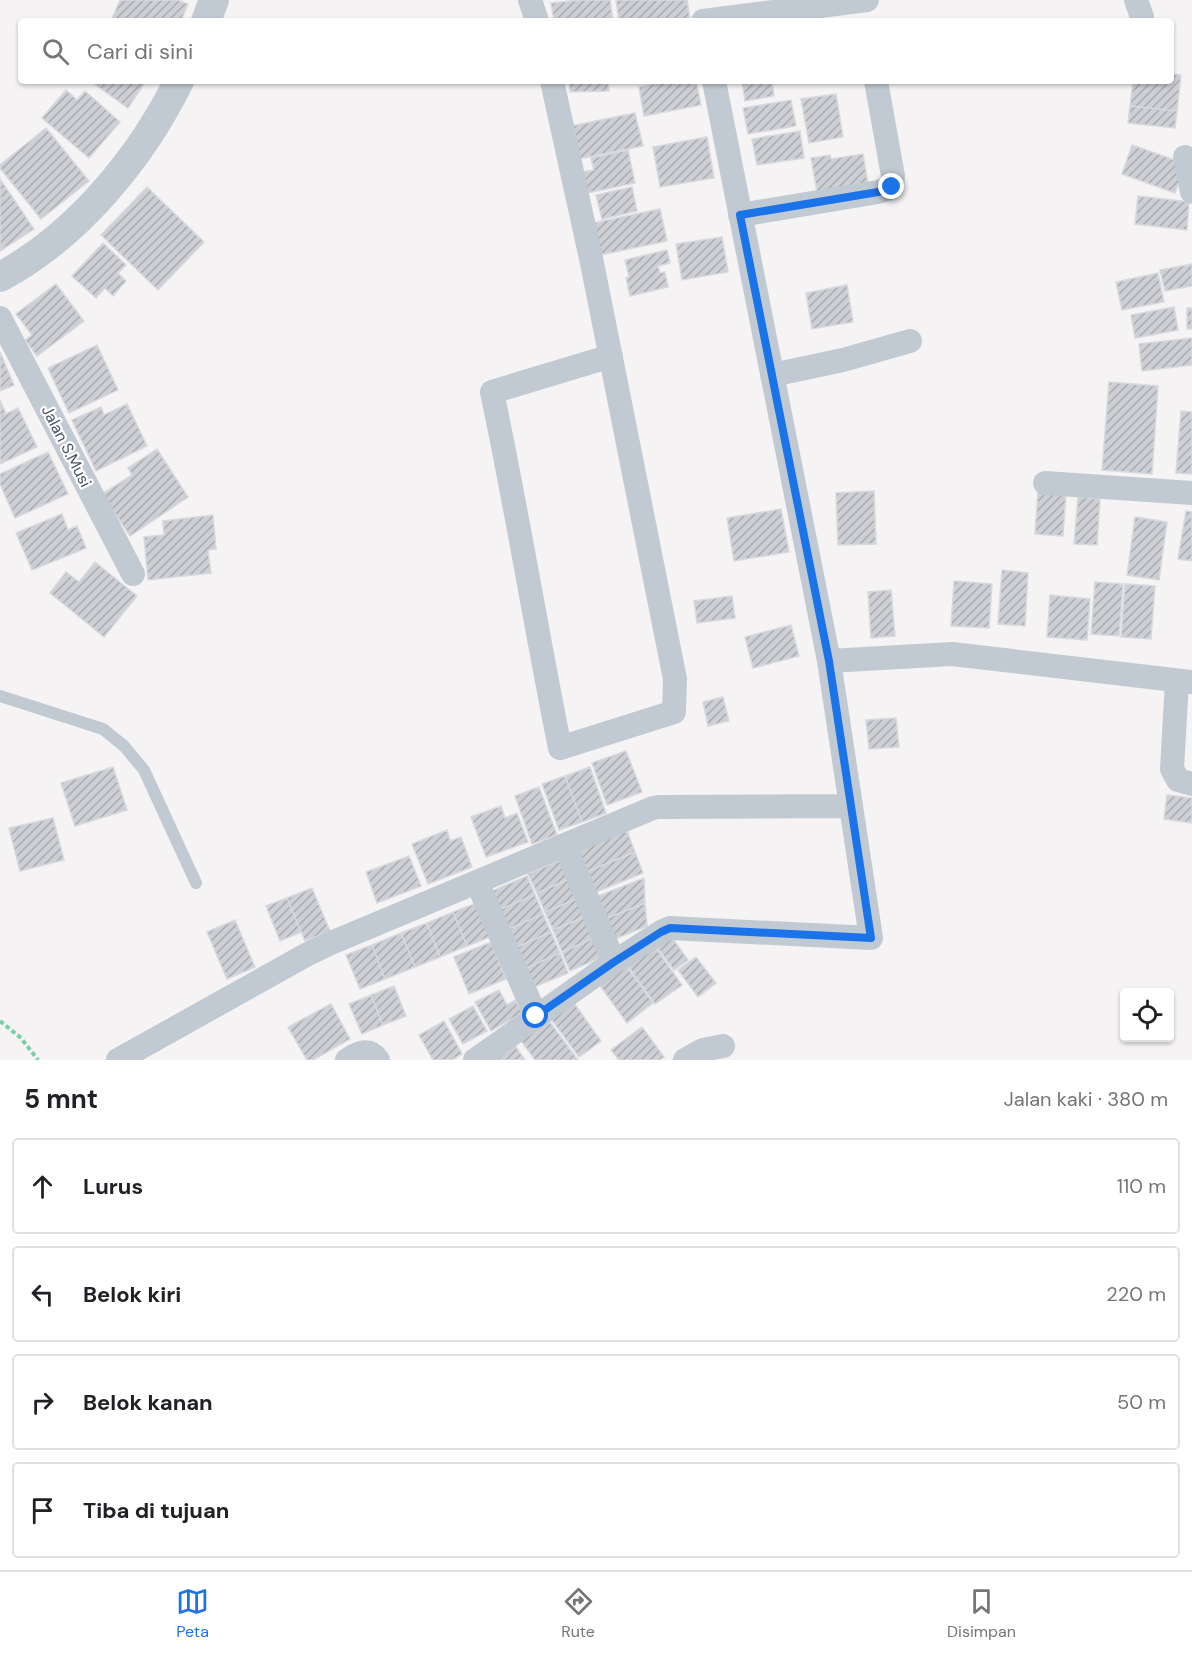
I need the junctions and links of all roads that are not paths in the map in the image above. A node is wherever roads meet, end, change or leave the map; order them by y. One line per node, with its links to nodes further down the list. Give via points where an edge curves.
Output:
1 (214, 0): 6 (street)
2 (530, 0): 7 (street)
3 (699, 0): 8 (street)
4 (867, 0): 5 (street)
5 (861, 1): 9 (street); 10 (street)
6 (207, 18)
7 (536, 18)
8 (702, 18)
9 (727, 18)
10 (864, 18)
11 (177, 84): 18 (street, via 152,131 86,211 50,243)
12 (553, 84): 21 (street)
13 (715, 84): 17 (street)
14 (877, 84): 17 (street, via 892,187)
15 (1185, 157): 16 (street)
16 (1192, 192)
17 (740, 215): 22 (street)
18 (0, 276)
19 (0, 318): 25 (street, Jalan S.Musi)
20 (910, 341): 22 (street)
21 (611, 356): 21 (street, via 492,392 560,748 674,712 675,679)
22 (772, 375): 26 (street)
23 (1045, 483): 24 (street)
24 (1192, 493)
25 (133, 574)
26 (829, 661): 27 (street, via 952,654); 30 (street)
27 (1184, 681): 29 (street, via 1172,769 1178,780)
28 (0, 696): 33 (lane, via 103,729 124,746 144,770)
29 (1192, 784)
30 (851, 806): 31 (street, via 659,807); 34 (street, via 871,938 670,928)
31 (565, 846): 32 (street); 34 (street)
32 (477, 882): 35 (street); 37 (street, via 306,955)
33 (196, 883)
34 (614, 962): 35 (street)
35 (536, 1016): 40 (street)
36 (723, 1046): 41 (street, via 703,1050)
37 (118, 1060)
38 (347, 1060): 39 (street, via 364,1052)
39 (378, 1060)
40 (475, 1060)
41 (685, 1060)

